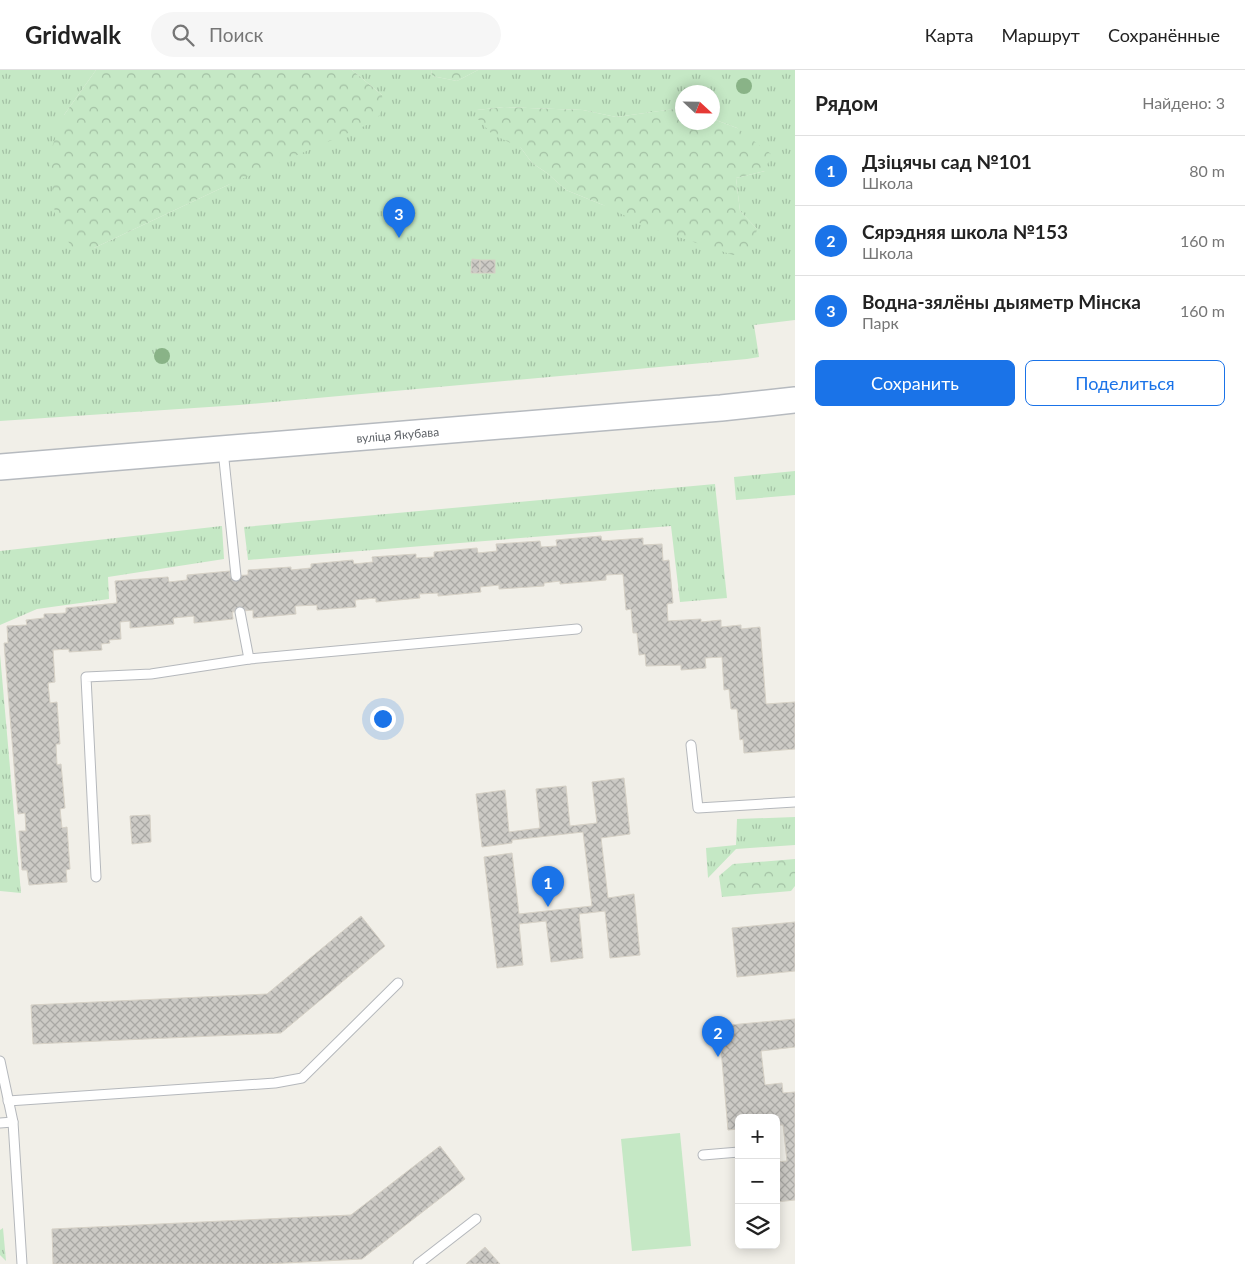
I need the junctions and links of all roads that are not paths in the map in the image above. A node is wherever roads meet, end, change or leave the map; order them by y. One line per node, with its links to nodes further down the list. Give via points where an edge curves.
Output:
1 (795, 400): 2 (street, вуліца Якубава)
2 (223, 449): 3 (street, вуліца Якубава); 4 (lane)
3 (0, 467)
4 (236, 576)
5 (240, 612): 7 (lane)
6 (577, 629): 7 (lane)
7 (249, 659): 10 (lane, via 151,674 86,678)
8 (691, 744): 9 (lane, via 698,808)
9 (795, 802)
10 (96, 877)
11 (398, 983): 13 (lane, via 302,1078 275,1083)
12 (0, 1061): 13 (lane)
13 (8, 1101): 14 (lane)
14 (13, 1122): 15 (lane); 19 (lane)
15 (0, 1123)
16 (735, 1152): 17 (lane)
17 (703, 1155)
18 (476, 1219): 20 (lane)
19 (22, 1264)
20 (418, 1264)

